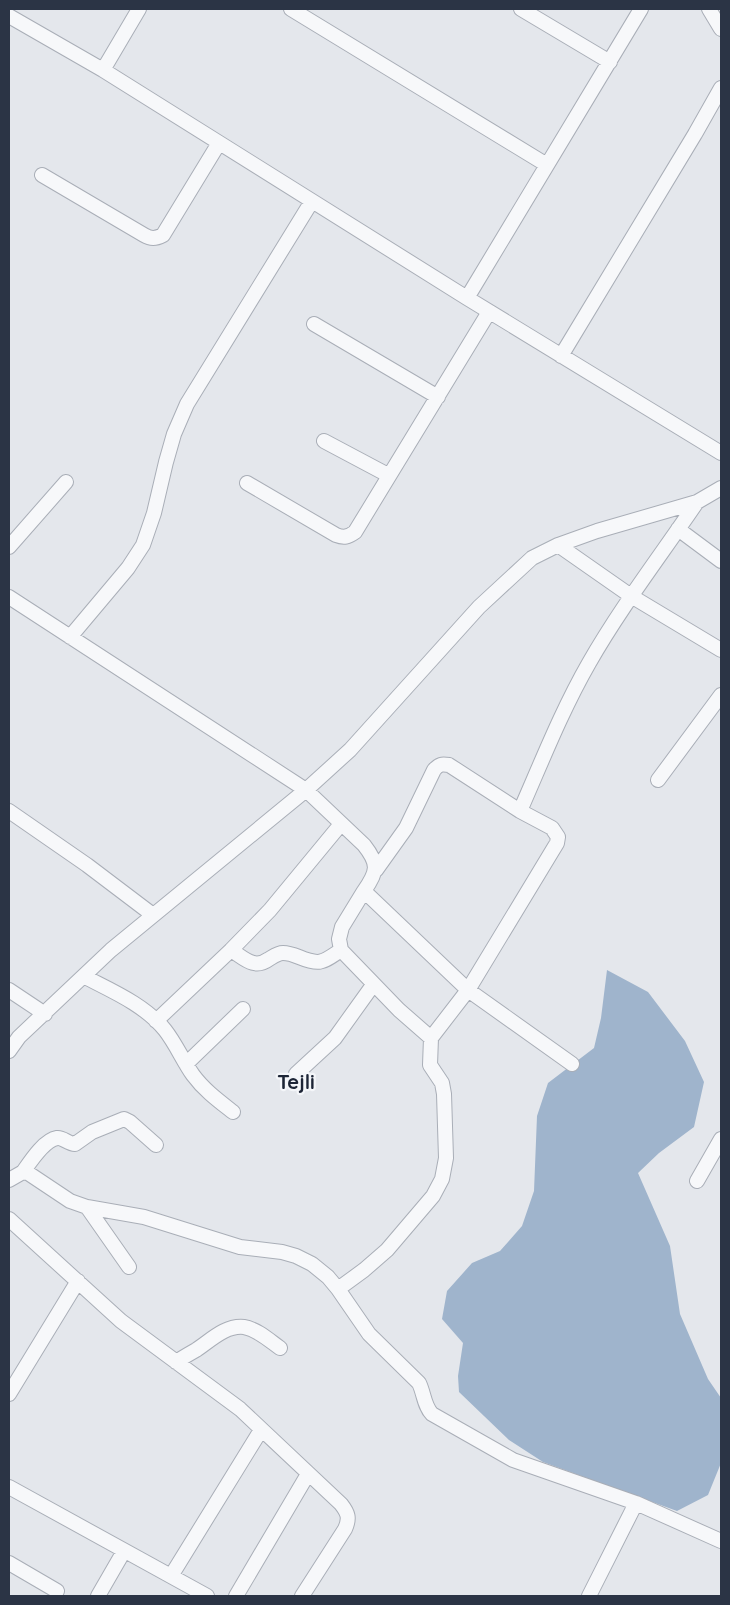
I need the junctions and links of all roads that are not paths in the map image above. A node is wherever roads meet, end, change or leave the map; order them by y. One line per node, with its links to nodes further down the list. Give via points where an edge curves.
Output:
1 (139, 9): 9 (street)
2 (291, 9): 12 (street)
3 (521, 9): 8 (street)
4 (641, 9): 8 (street)
5 (709, 9): 7 (street)
6 (9, 16): 9 (street)
7 (721, 28)
8 (610, 62): 12 (street)
9 (102, 70): 11 (street)
10 (721, 88): 18 (street)
11 (219, 143): 13 (street, via 163,234 156,238 144,235); 14 (street)
12 (547, 166): 15 (street)
13 (42, 175)
14 (312, 201): 15 (street); 33 (street, via 187,404 171,443 143,544 128,568)
15 (467, 298): 16 (street)
16 (489, 312): 18 (street); 19 (street)
17 (314, 324): 19 (street)
18 (561, 356): 21 (street)
19 (438, 397): 22 (street)
20 (324, 441): 22 (street)
21 (721, 453)
22 (388, 475): 24 (street, via 349,537 336,535)
23 (66, 482): 29 (street)
24 (247, 483)
25 (721, 488): 26 (street)
26 (697, 502): 27 (street); 28 (street)
27 (678, 529): 30 (street); 31 (street)
28 (558, 545): 31 (street); 37 (street, via 532,558 479,608 350,750)
29 (9, 547)
30 (721, 561)
31 (631, 596): 34 (street); 39 (street, via 568,701)
32 (9, 597): 33 (street)
33 (70, 637): 37 (street)
34 (721, 650)
35 (721, 696): 36 (street)
36 (658, 780)
37 (306, 790): 40 (street); 43 (street)
38 (9, 810): 43 (street)
39 (520, 811): 41 (street, via 449,766 437,766 406,828); 49 (street, via 552,828 558,837 557,843)
40 (342, 824): 41 (street, via 371,853); 44 (street, via 270,910)
41 (376, 870): 42 (street)
42 (364, 891): 45 (street, via 342,927 339,939); 49 (street)
43 (153, 915): 46 (street)
44 (231, 950): 45 (street, via 254,964 264,963 283,953 318,963); 52 (street)
45 (342, 950): 47 (street)
46 (85, 976): 51 (street); 52 (street)
47 (373, 985): 53 (street); 57 (street, via 334,1038)
48 (9, 990): 51 (street)
49 (468, 990): 53 (street); 56 (street)
50 (243, 1009): 55 (street)
51 (45, 1014): 54 (street, via 19,1037)
52 (156, 1020): 55 (street, via 177,1046)
53 (431, 1038): 68 (street, via 430,1065 442,1083 444,1094 446,1158 442,1179 433,1196 387,1250)
54 (9, 1052)
55 (186, 1064): 58 (street, via 204,1088)
56 (572, 1064)
57 (296, 1074)
58 (233, 1112)
59 (721, 1139): 63 (street)
60 (156, 1144): 61 (street, via 124,1119 92,1132 75,1144 55,1138 39,1150)
61 (23, 1172): 62 (street); 64 (street, via 70,1201)
62 (9, 1180)
63 (697, 1182)
64 (87, 1207): 66 (street); 68 (street, via 144,1217 240,1247 296,1256 312,1264)
65 (9, 1219): 67 (street)
66 (129, 1267)
67 (78, 1281): 70 (street, via 120,1321); 71 (street)
68 (338, 1289): 75 (street, via 369,1334 419,1383 432,1414 513,1460)
69 (280, 1348): 70 (street, via 254,1330 235,1328 216,1334)
70 (176, 1362): 72 (street, via 240,1409)
71 (9, 1394)
72 (261, 1430): 73 (street); 79 (street)
73 (308, 1474): 84 (street); 85 (street, via 341,1504 348,1521)
74 (9, 1487): 77 (street)
75 (636, 1503): 76 (street); 86 (street)
76 (721, 1541)
77 (124, 1551): 79 (street); 82 (street)
78 (9, 1563): 80 (street)
79 (171, 1576): 81 (street)
80 (57, 1591)
81 (189, 1592): 83 (street)
82 (98, 1596)
83 (207, 1596)
84 (236, 1596)
85 (302, 1596)
86 (589, 1596)

